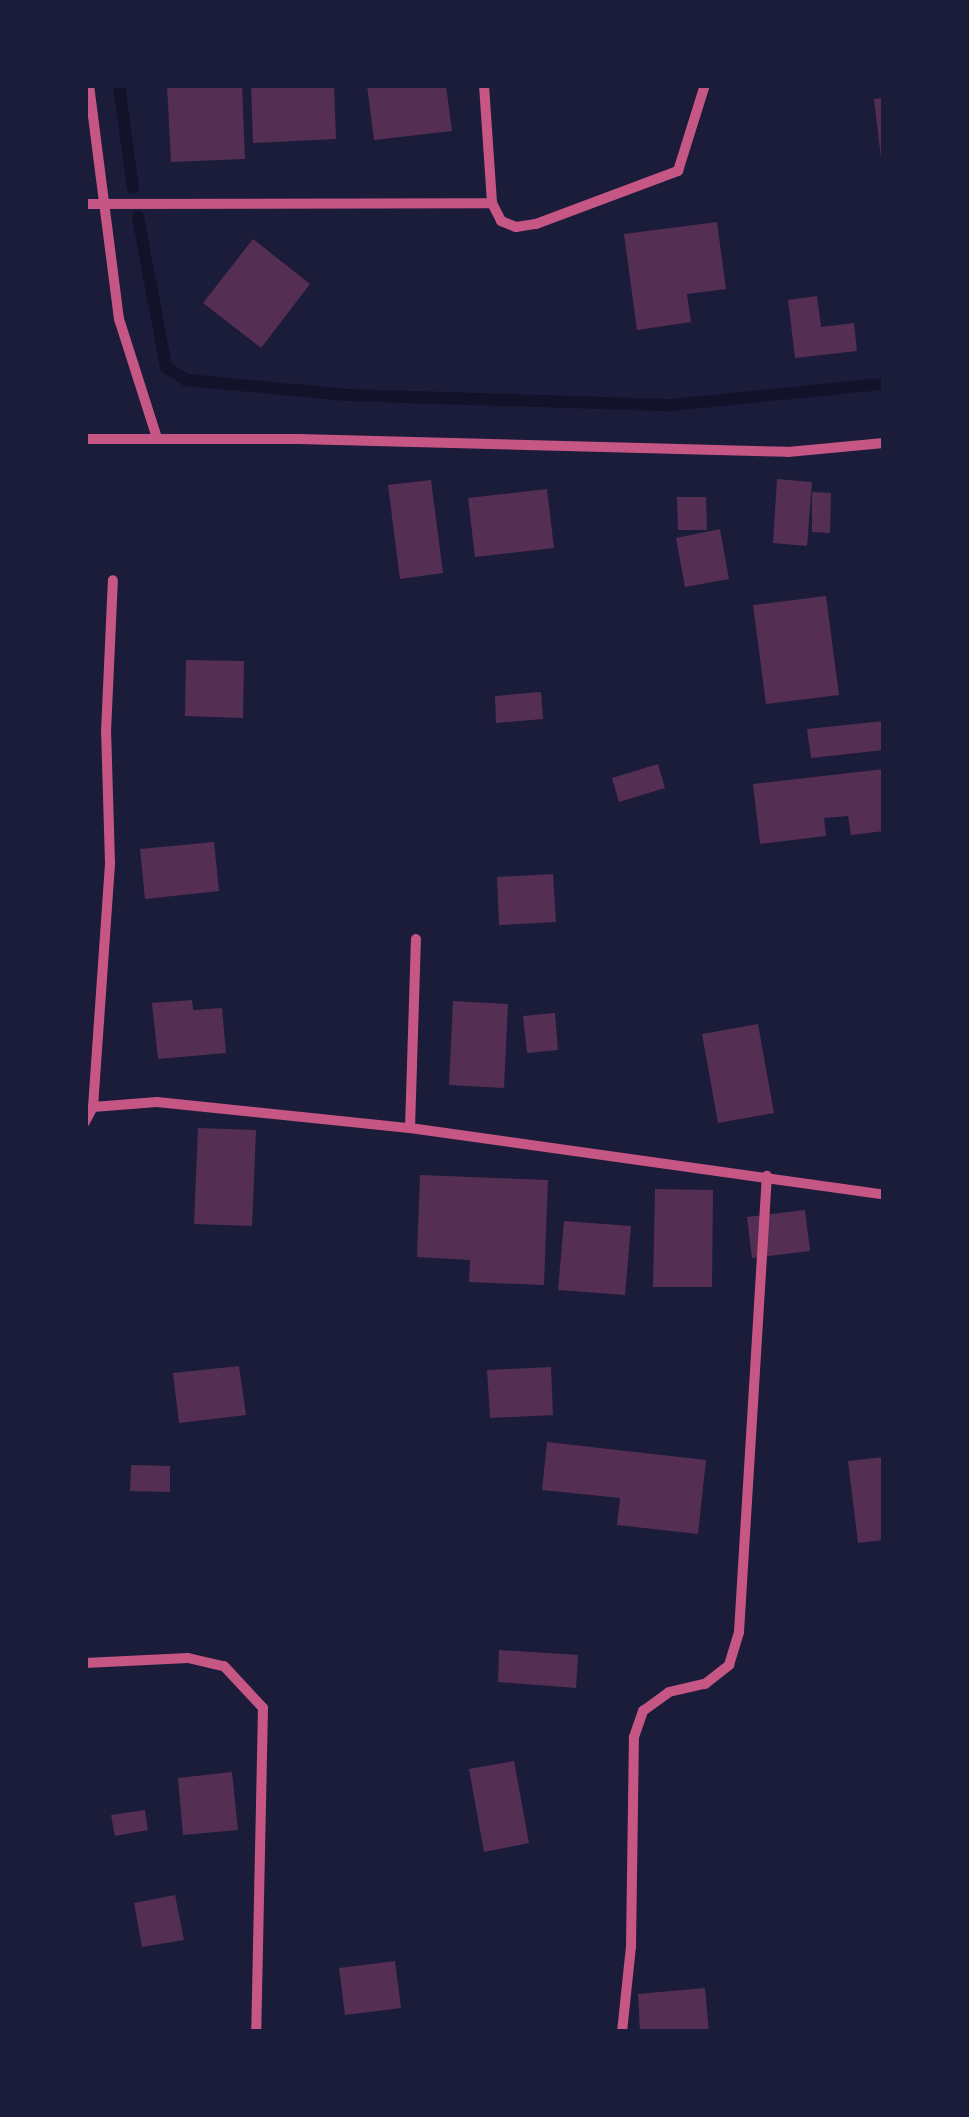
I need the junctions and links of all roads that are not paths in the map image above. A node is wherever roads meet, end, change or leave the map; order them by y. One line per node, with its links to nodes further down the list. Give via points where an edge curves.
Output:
1 (90, 85): 6 (street)
2 (484, 85): 5 (street)
3 (705, 85): 5 (street, via 678,170 536,224 501,221)
4 (85, 204): 6 (street)
5 (492, 204): 6 (street)
6 (103, 205): 7 (street, via 119,319)
7 (157, 438): 8 (street); 9 (street, via 788,452)
8 (85, 439)
9 (884, 444)
10 (113, 580): 12 (street, via 106,732 110,863)
11 (416, 939): 14 (street)
12 (93, 1106): 13 (street); 14 (street, via 157,1102)
13 (85, 1122)
14 (410, 1128): 15 (street)
15 (768, 1176): 16 (street); 19 (street, via 739,1632 729,1665 705,1684 669,1692 643,1711 634,1737 631,1946)
16 (884, 1195)
17 (85, 1663): 18 (street, via 188,1658 224,1666 263,1708)
18 (256, 2032)
19 (622, 2032)

